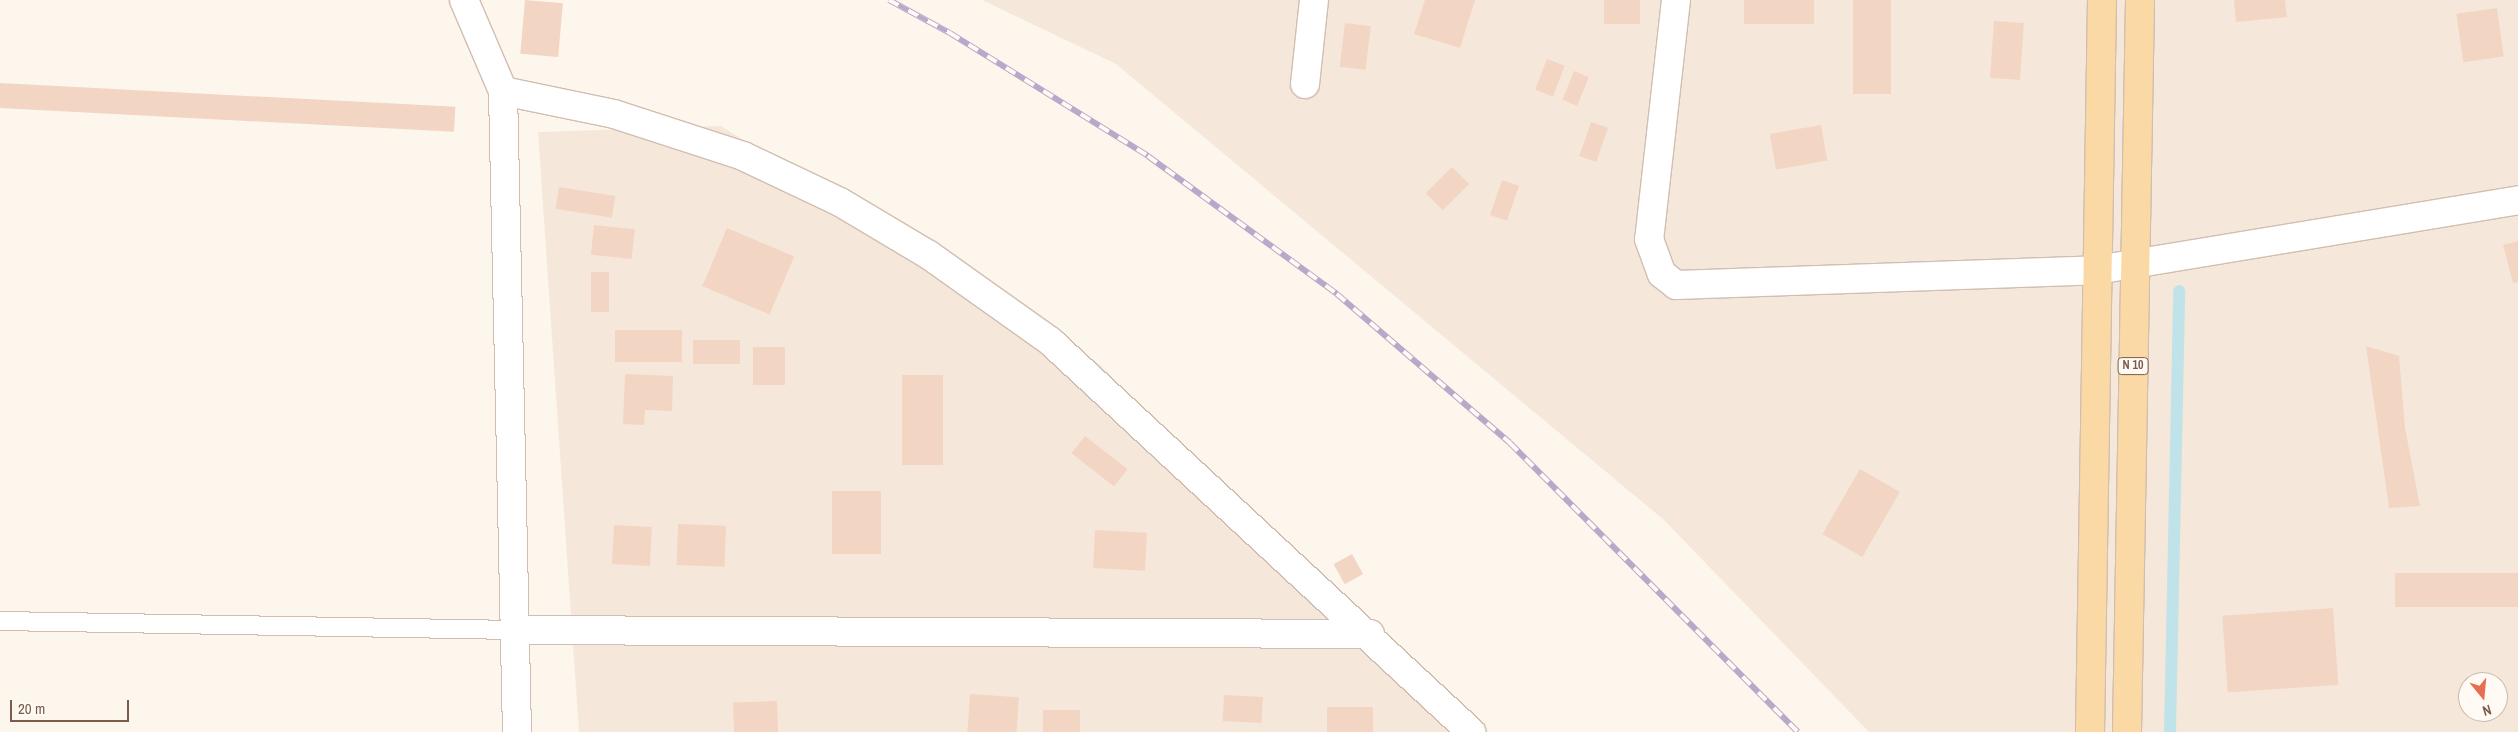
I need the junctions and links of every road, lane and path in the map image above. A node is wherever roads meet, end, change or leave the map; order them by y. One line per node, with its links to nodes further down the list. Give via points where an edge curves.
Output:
1 (464, 0): 7 (street)
2 (1314, 0): 6 (street)
3 (1676, 0): 10 (street, via 1649,239 1662,274 1676,285)
4 (2102, 0): 10 (main road)
5 (2140, 0): 9 (main road, N 10)
6 (1305, 84)
7 (503, 91): 12 (street); 13 (street, via 623,116 743,156 840,202 929,255 1050,341)
8 (2518, 200): 9 (street)
9 (2135, 265): 10 (street); 17 (main road, N 10)
10 (2097, 270): 16 (main road)
11 (0, 620): 12 (lane)
12 (516, 630): 13 (street); 14 (street)
13 (1370, 634): 15 (street)
14 (517, 732)
15 (1471, 732)
16 (2090, 732)
17 (2127, 732)

